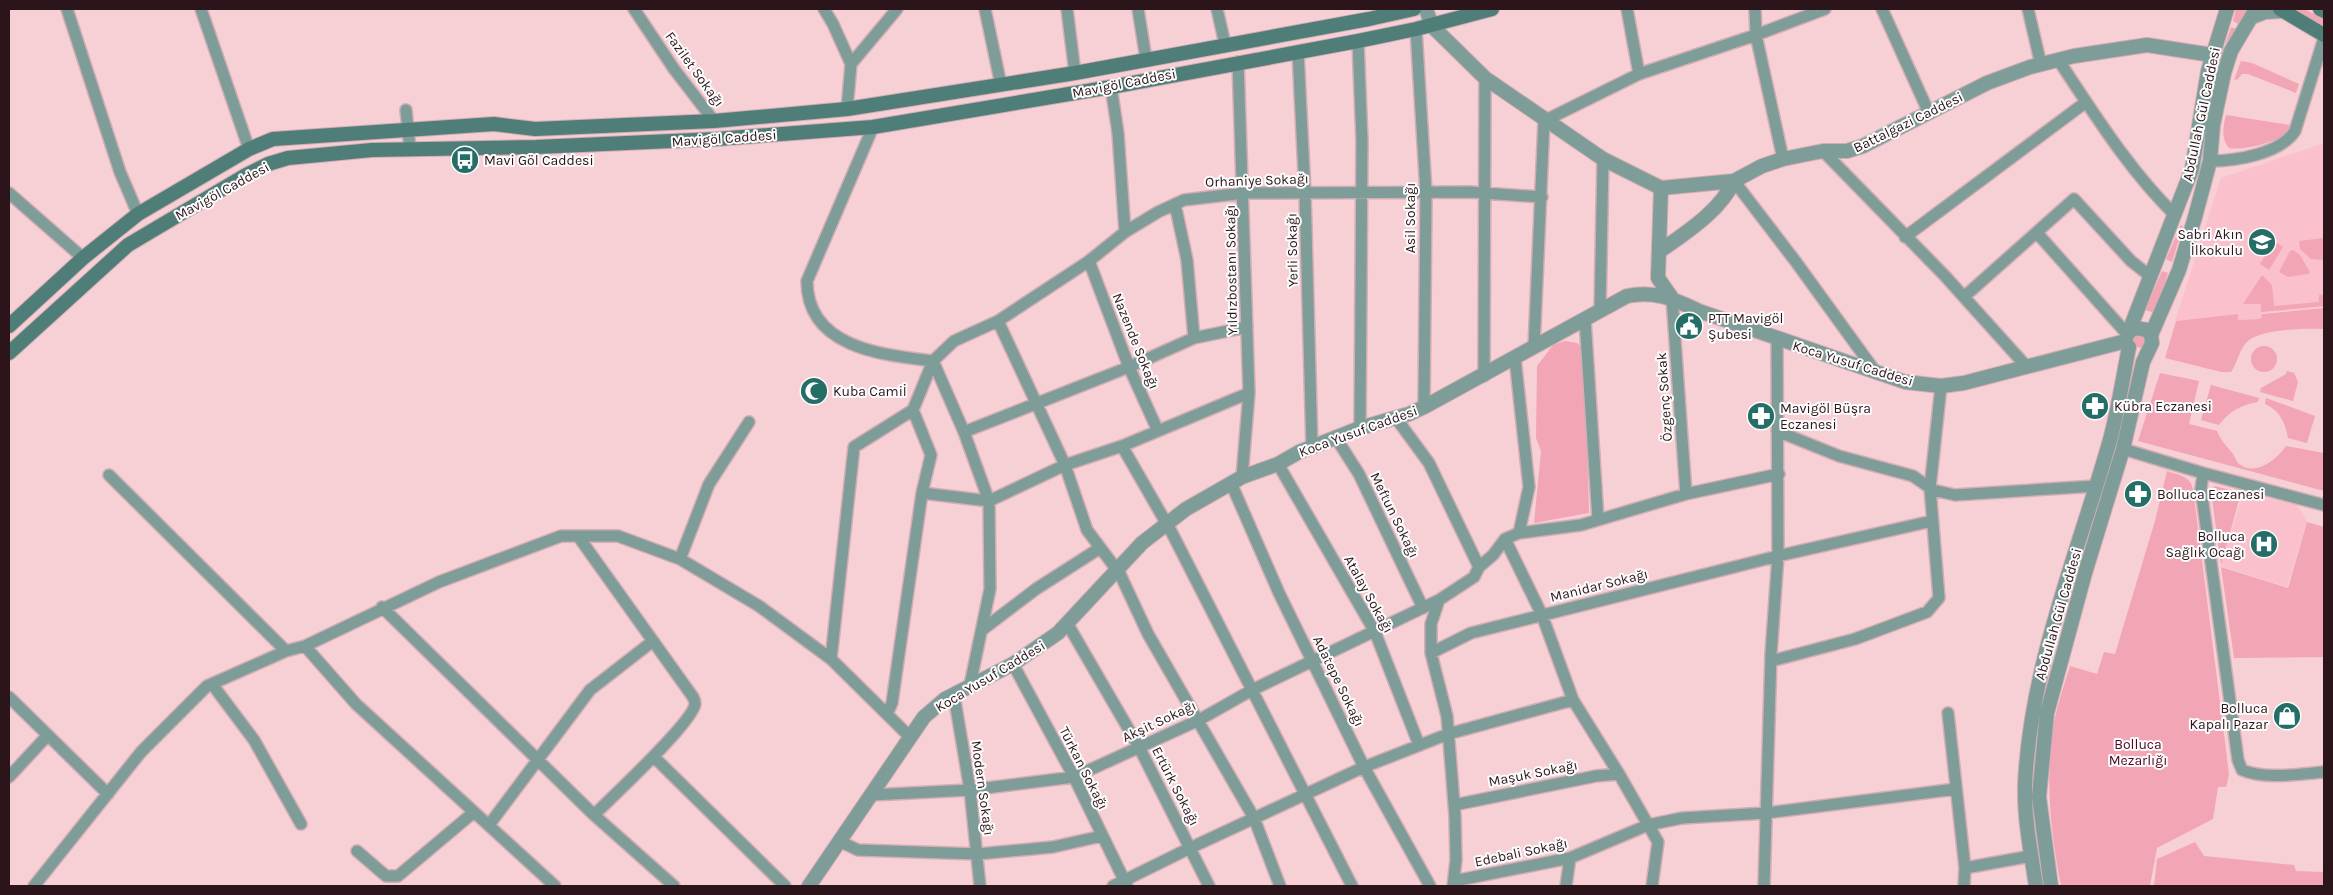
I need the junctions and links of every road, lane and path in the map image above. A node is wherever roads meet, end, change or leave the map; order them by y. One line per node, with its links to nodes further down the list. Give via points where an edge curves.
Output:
1 (67, 9): 65 (street, via 120,172)
2 (201, 9): 49 (street)
3 (634, 9): 45 (street, Fazilet Sokağı)
4 (824, 9): 34 (street)
5 (897, 9): 34 (street)
6 (985, 9): 39 (street)
7 (1067, 9): 36 (street)
8 (1138, 9): 31 (street)
9 (1217, 9): 28 (street)
10 (1414, 9): 28 (main road, Mavigöl Caddesi, via 1304,32)
11 (1426, 9): 23 (street)
12 (1492, 9): 23 (main road, Mavigöl Caddesi)
13 (1627, 9): 37 (street)
14 (1755, 9): 25 (street)
15 (1825, 9): 25 (street)
16 (1882, 9): 44 (street)
17 (2028, 9): 35 (street)
18 (2228, 9): 30 (street, Abdullah Gül Caddesi)
19 (2320, 9): 21 (main road)
20 (2282, 10): 22 (street); 26 (main road)
21 (2324, 11)
22 (2254, 13): 54 (street, Abdullah Gül Caddesi, via 2231,51 2224,73 2212,126)
23 (1432, 26): 24 (main road, Mavigöl Caddesi); 38 (street)
24 (1416, 29): 27 (main road, Mavigöl Caddesi); 57 (street, Asil Sokağı)
25 (1756, 35): 37 (street); 53 (street)
26 (2324, 36): 54 (street, via 2291,138 2239,160)
27 (1358, 41): 29 (main road, Mavigöl Caddesi); 62 (street, via 1362,141)
28 (1225, 44): 31 (main road, Mavigöl Caddesi)
29 (1298, 52): 33 (main road, Mavigöl Caddesi); 60 (street, Yerli Sokağı)
30 (2212, 55): 32 (street, Battalgazi Caddesi, via 2147,45); 66 (street, Abdullah Gül Caddesi, via 2192,169)
31 (1146, 59): 36 (main road, Mavigöl Caddesi)
32 (2059, 61): 35 (street, Battalgazi Caddesi); 41 (street)
33 (1238, 62): 40 (main road, Mavigöl Caddesi); 59 (street, Yıldızbostanı Sokağı)
34 (851, 64): 42 (street)
35 (2041, 65): 44 (street, Battalgazi Caddesi, via 2012,72)
36 (1075, 73): 39 (main road, Mavigöl Caddesi)
37 (1639, 74): 46 (street)
38 (1484, 78): 46 (street); 61 (street)
39 (1000, 84): 42 (main road, Mavigöl Caddesi)
40 (1111, 87): 47 (main road, Mavigöl Caddesi); 67 (street, via 1118,133)
41 (2086, 102): 66 (street, via 2154,194); 69 (street)
42 (847, 109): 45 (main road, Mavigöl Caddesi)
43 (406, 110): 48 (street)
44 (1928, 113): 51 (street, Battalgazi Caddesi, via 1863,146 1847,151)
45 (714, 121): 48 (main road, Mavigöl Caddesi, via 535,129 494,124)
46 (1544, 121): 52 (street); 63 (street)
47 (873, 127): 50 (main road, Mavigöl Caddesi, via 716,139); 91 (street, via 807,282 808,297 818,320 839,340 884,355)
48 (408, 129): 49 (main road, Mavigöl Caddesi, via 286,137); 50 (street)
49 (249, 149): 65 (main road, Mavigöl Caddesi)
50 (410, 149): 89 (main road, Mavigöl Caddesi, via 288,158 246,175 128,245)
51 (1823, 151): 53 (street, Battalgazi Caddesi); 69 (street)
52 (1603, 159): 56 (street); 78 (street)
53 (1783, 159): 55 (street, Battalgazi Caddesi)
54 (2210, 161): 83 (street, Abdullah Gül Caddesi, via 2178,270)
55 (1734, 181): 56 (street, Battalgazi Caddesi); 70 (street, via 1727,196 1692,229); 94 (street)
56 (1661, 188): 70 (street)
57 (1426, 192): 61 (street, Orhaniye Sokağı); 62 (street, Orhaniye Sokağı); 99 (street, Asil Sokağı)
58 (9, 193): 71 (street)
59 (1244, 193): 60 (street, Orhaniye Sokağı); 64 (street, Orhaniye Sokağı, via 1200,197); 82 (street, Yıldızbostanı Sokağı)
60 (1305, 193): 62 (street, Orhaniye Sokağı); 109 (street, Yerli Sokağı)
61 (1483, 193): 63 (street, Orhaniye Sokağı); 95 (street)
62 (1360, 194): 103 (street)
63 (1542, 197): 87 (street)
64 (1175, 204): 67 (street, Orhaniye Sokağı); 84 (street, via 1187,260)
65 (138, 214): 71 (main road, Mavigöl Caddesi)
66 (2175, 215): 73 (street, Abdullah Gül Caddesi)
67 (1125, 232): 72 (street, Orhaniye Sokağı)
68 (2037, 232): 73 (street, via 2074,199); 76 (street); 86 (street)
69 (1905, 236): 76 (street)
70 (1660, 251): 74 (street)
71 (83, 258): 81 (main road, Mavigöl Caddesi)
72 (1089, 261): 80 (street, Orhaniye Sokağı); 93 (street, Nazende Sokağı)
73 (2150, 276): 86 (street, Abdullah Gül Caddesi)
74 (1658, 278): 75 (street); 77 (street)
75 (1644, 292): 77 (street, Koca Yusuf Caddesi); 78 (street, Koca Yusuf Caddesi, via 1627,296)
76 (1964, 296): 92 (street)
77 (1672, 298): 85 (street, Koca Yusuf Caddesi, via 1699,311); 120 (street, Özgenç Sokak)
78 (1600, 312): 79 (street, Koca Yusuf Caddesi)
79 (1585, 320): 87 (street, Koca Yusuf Caddesi); 123 (street)
80 (998, 321): 91 (street, Orhaniye Sokağı, via 954,340); 98 (street)
81 (9, 326)
82 (1247, 327): 84 (street); 97 (street, Yıldızbostanı Sokağı)
83 (2151, 336): 86 (street, via 2144,328 2136,328); 88 (street)
84 (1194, 338): 93 (street)
85 (1777, 338): 94 (street, Koca Yusuf Caddesi); 104 (street)
86 (2128, 339): 88 (street, via 2135,352); 92 (street, Koca Yusuf Caddesi); 117 (street, Abdullah Gül Caddesi, via 2110,438)
87 (1534, 347): 90 (street, Koca Yusuf Caddesi)
88 (2148, 350): 110 (street, Abdullah Gül Caddesi)
89 (9, 353)
90 (1515, 358): 95 (street, Koca Yusuf Caddesi); 126 (street, via 1528,487)
91 (933, 361): 100 (street); 105 (street)
92 (2026, 366): 96 (street, Koca Yusuf Caddesi, via 1964,384)
93 (1129, 367): 98 (street); 106 (street, Nazende Sokağı)
94 (1875, 371): 96 (street, Koca Yusuf Caddesi, via 1905,382)
95 (1484, 376): 99 (street, Koca Yusuf Caddesi)
96 (1941, 386): 118 (street)
97 (1249, 393): 106 (street); 116 (street, Yıldızbostanı Sokağı)
98 (1038, 404): 105 (street); 112 (street)
99 (1424, 407): 101 (street, Koca Yusuf Caddesi)
100 (913, 410): 119 (street, via 931,455); 145 (street, via 854,447)
101 (1396, 418): 103 (street, Koca Yusuf Caddesi); 132 (street, via 1429,463)
102 (749, 422): 131 (street, via 709,484)
103 (1360, 428): 107 (street, Koca Yusuf Caddesi)
104 (1777, 431): 114 (street); 118 (street, via 1839,456 1913,476)
105 (964, 432): 121 (street)
106 (1158, 432): 108 (street)
107 (1336, 438): 109 (street, Koca Yusuf Caddesi); 136 (street, Meftun Sokağı, via 1359,474)
108 (1122, 446): 112 (street); 125 (street)
109 (1312, 448): 111 (street, Koca Yusuf Caddesi)
110 (2123, 449): 113 (street); 209 (street, Abdullah Gül Caddesi, via 2047,713 2039,797)
111 (1278, 464): 116 (street, Koca Yusuf Caddesi); 140 (street, Atalay Sokağı)
112 (1065, 465): 121 (street); 129 (street, via 1087,530)
113 (2203, 473): 122 (street); 166 (street, via 2200,489 2242,770 2268,776)
114 (1779, 474): 120 (street); 130 (street)
115 (109, 475): 143 (street)
116 (1236, 480): 125 (street, Koca Yusuf Caddesi); 146 (street, Adatepe Sokağı, via 1280,593)
117 (2096, 486): 118 (street, via 1955,495); 188 (street, Abdullah Gül Caddesi, via 2031,716 2025,786)
118 (1930, 488): 124 (street)
119 (922, 493): 121 (street); 156 (street, via 892,703)
120 (1686, 494): 123 (street)
121 (989, 501): 139 (street, via 990,590)
122 (2324, 505)
123 (1598, 519): 126 (street, via 1581,525)
124 (1932, 521): 130 (street, Manidar Sokağı); 147 (street, via 1939,598 1927,612 1855,639)
125 (1167, 524): 133 (street, Koca Yusuf Caddesi, via 1142,543); 151 (street)
126 (1519, 533): 128 (street)
127 (578, 536): 131 (street, via 618,536); 135 (street, via 561,536 438,582); 141 (street)
128 (1505, 539): 132 (street, Akşit Sokağı); 137 (street)
129 (1100, 548): 133 (street); 139 (street, via 1036,589)
130 (1778, 556): 137 (street, Manidar Sokağı); 147 (street)
131 (680, 559): 145 (street, via 759,606)
132 (1479, 567): 134 (street, Akşit Sokağı, via 1474,577)
133 (1117, 570): 138 (street, Koca Yusuf Caddesi); 157 (street, via 1148,634)
134 (1439, 600): 136 (street, Akşit Sokağı); 144 (street, via 1431,624)
135 (382, 607): 142 (street); 164 (street)
136 (1424, 608): 140 (street, Akşit Sokağı)
137 (1542, 615): 144 (street, Manidar Sokağı, via 1471,633); 154 (street)
138 (1067, 624): 148 (street, Koca Yusuf Caddesi); 162 (street, Ertürk Sokağı)
139 (982, 630): 150 (street)
140 (1375, 632): 146 (street, Akşit Sokağı); 161 (street, Atalay Sokağı)
141 (653, 641): 163 (street, via 695,704 691,714); 164 (street, via 590,690)
142 (304, 646): 143 (street); 176 (street, via 356,704)
143 (286, 651): 149 (street)
144 (1432, 653): 158 (street, via 1447,716)
145 (831, 659): 156 (street)
146 (1314, 661): 151 (street, Akşit Sokağı); 165 (street, Adatepe Sokağı)
147 (1771, 661): 177 (street)
148 (1013, 664): 150 (street, Koca Yusuf Caddesi); 169 (street, Türkan Sokağı)
149 (212, 684): 172 (street, via 141,752); 180 (street, via 254,740)
150 (970, 685): 152 (street, Koca Yusuf Caddesi)
151 (1252, 690): 157 (street, Akşit Sokağı); 173 (street)
152 (954, 695): 160 (street, Koca Yusuf Caddesi, via 924,717); 171 (street, Modern Sokağı)
153 (9, 697): 159 (street)
154 (1573, 700): 158 (street); 167 (street)
155 (1948, 713): 170 (street)
156 (887, 714): 160 (street)
157 (1199, 720): 162 (street, Akşit Sokağı); 179 (street)
158 (1448, 734): 161 (street); 175 (street)
159 (47, 736): 168 (street); 172 (street)
160 (910, 737): 174 (street, Koca Yusuf Caddesi)
161 (1419, 745): 165 (street)
162 (1139, 747): 169 (street, Akşit Sokağı); 185 (street, Ertürk Sokağı)
163 (654, 757): 178 (street); 196 (street)
164 (537, 759): 178 (street); 181 (street)
165 (1364, 767): 173 (street); 203 (street, Adatepe Sokağı)
166 (2324, 772)
167 (1619, 774): 175 (street, Maşuk Sokağı); 182 (street)
168 (9, 777)
169 (1074, 778): 171 (street, Akşit Sokağı); 183 (street, Türkan Sokağı)
170 (1956, 789): 177 (street, Edebali Sokağı); 190 (street)
171 (970, 790): 174 (street, Akşit Sokağı); 187 (street, Modern Sokağı)
172 (108, 794): 193 (street)
173 (1305, 794): 179 (street); 202 (street)
174 (871, 795): 184 (street, Koca Yusuf Caddesi)
175 (1454, 805): 192 (street)
176 (474, 812): 181 (street); 186 (street, via 398,876 386,876)
177 (1766, 813): 182 (street, Edebali Sokağı, via 1682,818); 206 (street)
178 (594, 815): 195 (street)
179 (1254, 818): 185 (street); 201 (street)
180 (301, 824)
181 (488, 825): 194 (street)
182 (1648, 825): 189 (street, Edebali Sokağı); 205 (street, via 1658,842)
183 (1102, 836): 187 (street, via 1053,848); 191 (street, Türkan Sokağı)
184 (839, 841): 187 (street, via 858,850); 197 (street, Koca Yusuf Caddesi)
185 (1190, 848): 191 (street); 200 (street, Ertürk Sokağı)
186 (358, 851)
187 (978, 854): 198 (street, Modern Sokağı)
188 (2031, 856): 190 (street); 208 (street, Abdullah Gül Caddesi)
189 (1570, 858): 192 (street, Edebali Sokağı); 204 (street)
190 (1965, 868): 207 (street)
191 (1125, 884): 199 (street)
192 (1454, 884)
193 (34, 886)
194 (555, 886)
195 (674, 886)
196 (785, 886)
197 (809, 886)
198 (980, 886)
199 (1113, 886)
200 (1209, 886)
201 (1280, 886)
202 (1352, 886)
203 (1430, 886)
204 (1566, 886)
205 (1652, 886)
206 (1764, 886)
207 (1964, 886)
208 (2036, 886)
209 (2051, 886)

